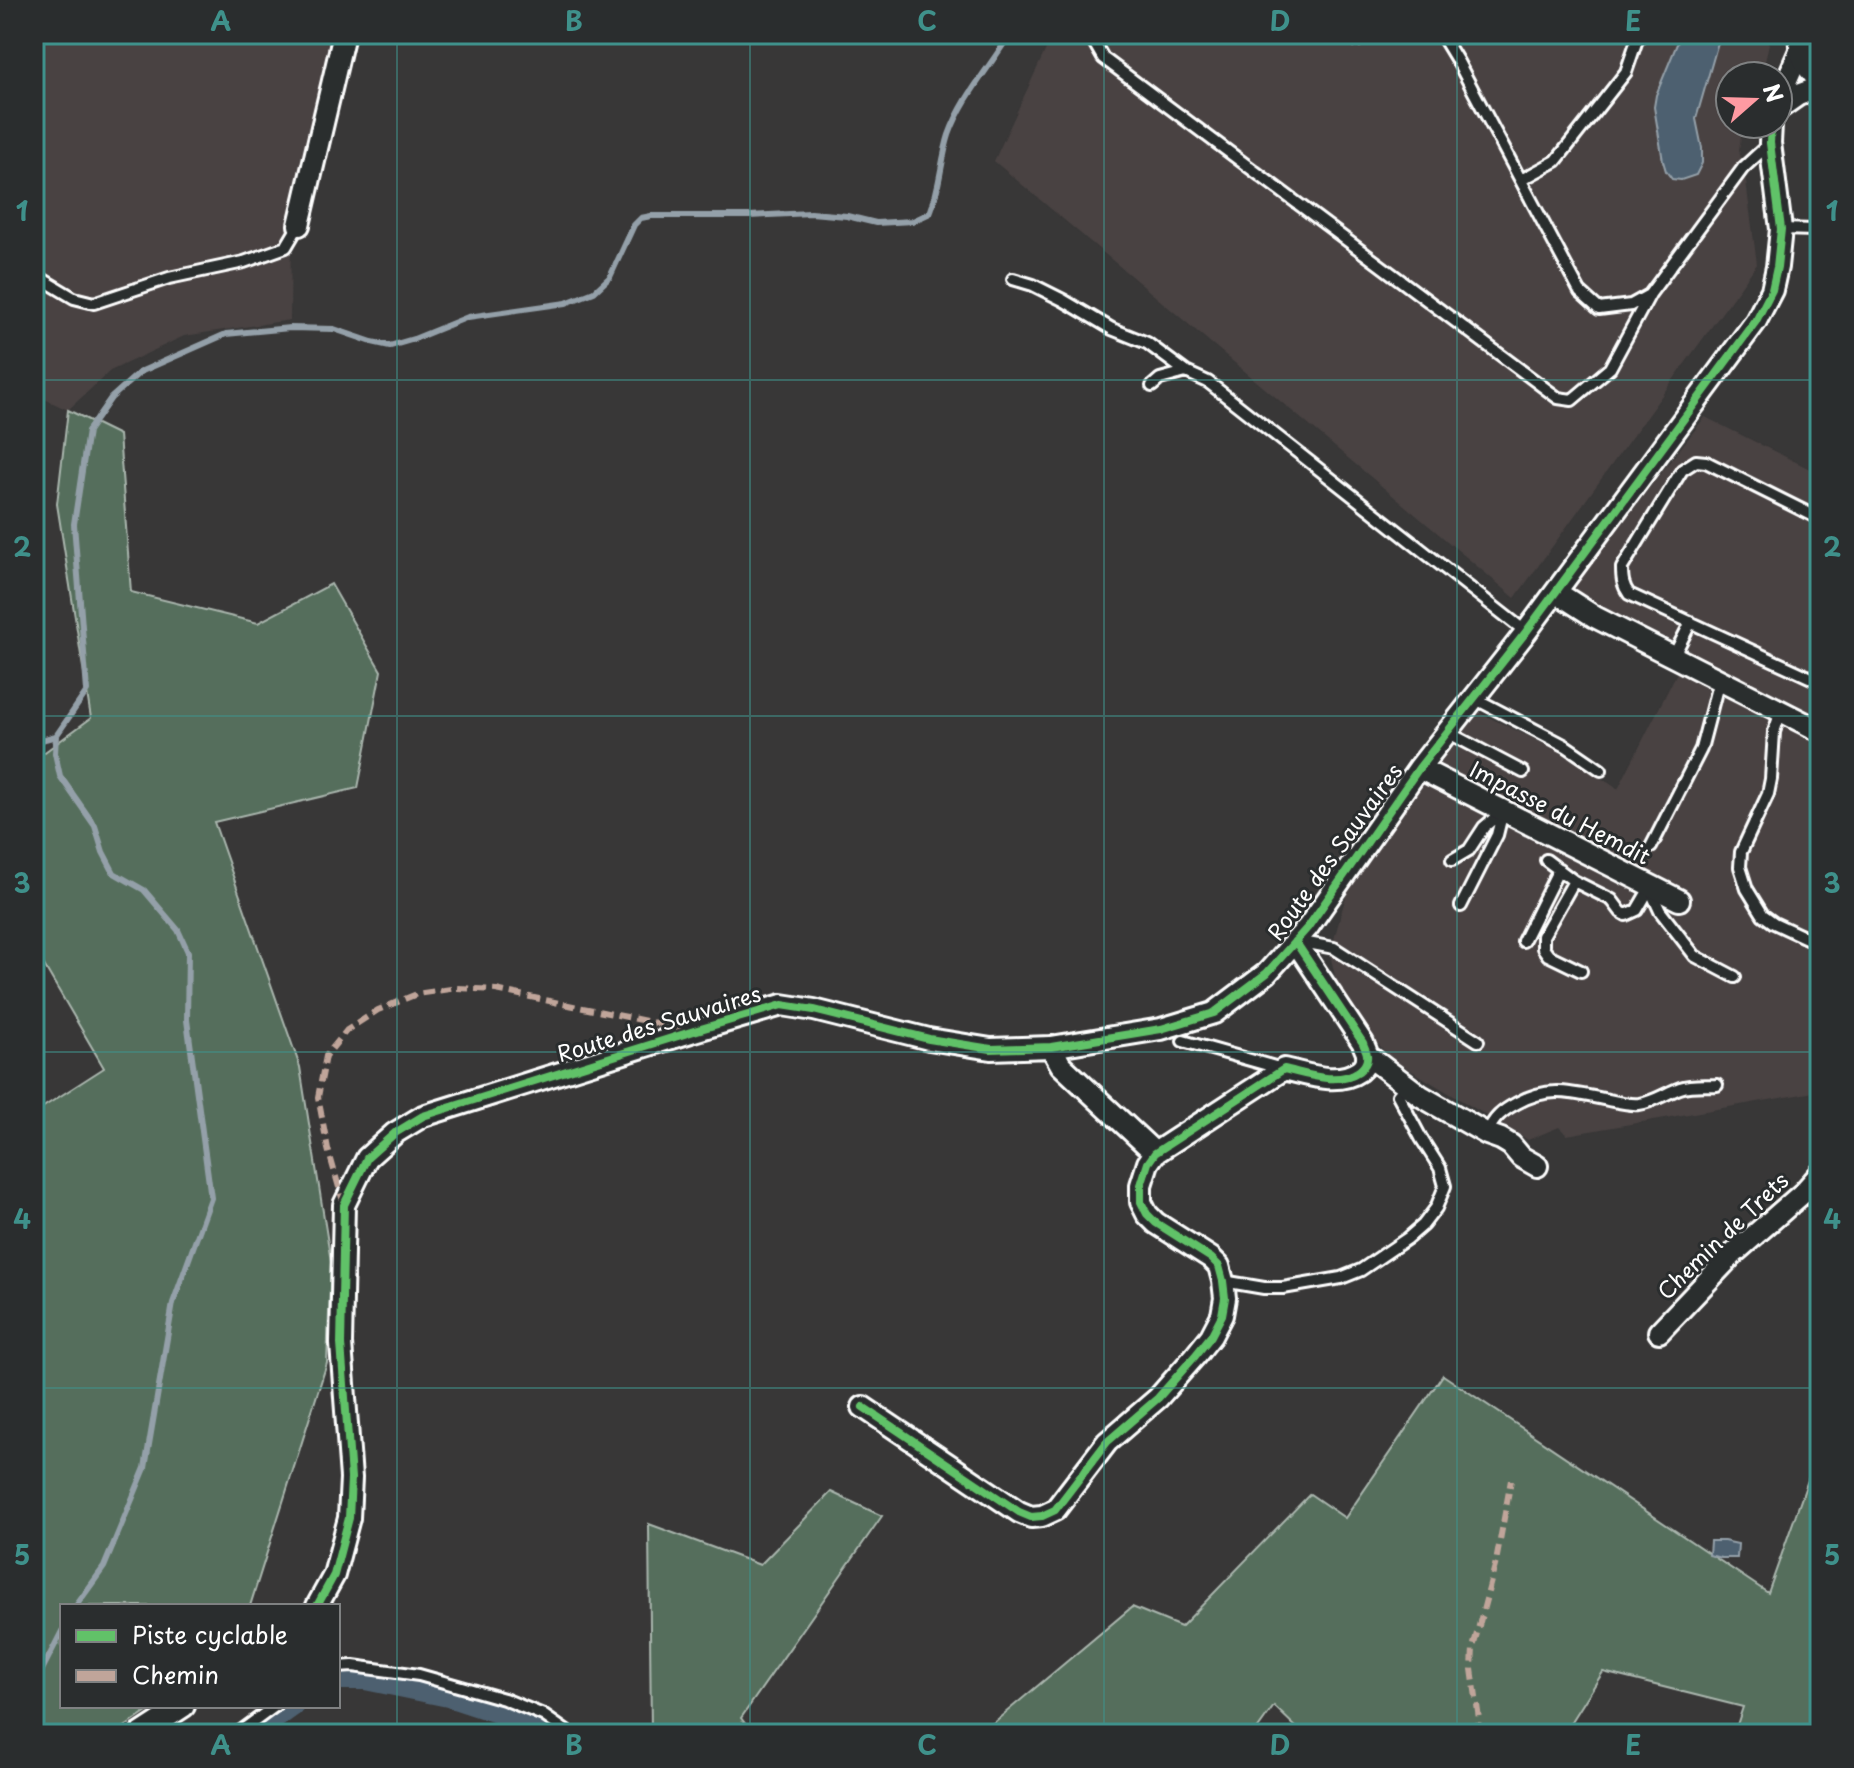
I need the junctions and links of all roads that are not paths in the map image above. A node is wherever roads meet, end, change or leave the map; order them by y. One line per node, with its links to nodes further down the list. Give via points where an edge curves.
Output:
1 (344, 34): 15 (street)
2 (1092, 34): 20 (lane, via 1103,58 1558,398 1572,400 1610,368)
3 (1342, 34): 4 (lane, via 1357,40)
4 (1376, 34)
5 (1441, 34): 14 (lane)
6 (1639, 34): 14 (lane, via 1626,72 1556,161)
7 (1802, 38): 8 (street); 9 (main road, via 1809,66)
8 (1794, 60)
9 (1820, 77)
10 (1820, 87): 11 (street)
11 (1794, 98)
12 (1765, 140): 20 (lane)
13 (1772, 140): 17 (street, Route des Sauvaires)
14 (1521, 180): 20 (lane, via 1580,292 1599,309 1631,305)
15 (299, 225): 18 (lane, via 286,247 94,303 74,298)
16 (1820, 227): 17 (lane)
17 (1781, 229): 24 (street, Route des Sauvaires, via 1772,290 1756,321)
18 (34, 274)
19 (1013, 279): 21 (lane, via 1147,343)
20 (1650, 294)
21 (1186, 372): 22 (lane); 26 (lane, via 1208,382)
22 (1152, 386)
23 (1820, 519): 25 (lane, via 1706,462 1688,464 1622,568 1622,576 1629,594)
24 (1556, 592): 26 (street, Route des Sauvaires); 27 (street)
25 (1691, 622): 27 (lane); 29 (lane)
26 (1526, 632): 30 (street, Route des Sauvaires)
27 (1673, 657): 28 (street)
28 (1719, 680): 31 (street); 38 (lane, via 1701,749)
29 (1820, 682)
30 (1474, 698): 33 (street, Route des Sauvaires); 35 (lane)
31 (1781, 711): 32 (street); 48 (lane, via 1768,794 1741,852 1740,867 1763,915)
32 (1820, 731)
33 (1447, 732): 34 (street, Route des Sauvaires); 36 (lane)
34 (1419, 768): 37 (street, Impasse du Hemdit); 46 (street, Route des Sauvaires)
35 (1601, 770)
36 (1523, 772)
37 (1503, 811): 39 (lane, via 1469,850); 43 (street, Impasse du Hemdit); 45 (lane, via 1497,835)
38 (1651, 847)
39 (1452, 860)
40 (1546, 860): 41 (lane)
41 (1559, 869): 42 (lane); 47 (lane)
42 (1574, 881): 43 (lane, via 1612,900 1626,915 1637,910); 49 (lane, via 1543,936 1543,948)
43 (1651, 886): 44 (street, Impasse du Hemdit); 50 (lane, via 1660,911 1695,956)
44 (1679, 900)
45 (1461, 906)
46 (1295, 941): 52 (lane, via 1334,948); 53 (street, Route des Sauvaires, via 1267,973 1214,1013 1161,1029); 54 (street)
47 (1523, 941)
48 (1817, 943)
49 (1581, 971)
50 (1735, 977)
51 (1183, 1041): 55 (lane)
52 (1478, 1041)
53 (1051, 1047): 59 (street, via 1061,1065); 65 (street, Route des Sauvaires, via 991,1049 782,1005 423,1116 395,1133 367,1158 344,1205 341,1344 349,1518 334,1575)
54 (1367, 1055): 55 (street, via 1365,1065 1343,1078); 57 (street)
55 (1284, 1069): 59 (street)
56 (1717, 1085): 58 (lane, via 1680,1088 1641,1104 1551,1091 1534,1094 1499,1114)
57 (1406, 1086): 58 (street); 62 (lane, via 1398,1095 1445,1186 1423,1225 1361,1270 1341,1278 1283,1288)
58 (1487, 1134): 60 (street)
59 (1155, 1153): 62 (street, via 1141,1185 1147,1214 1211,1258)
60 (1537, 1166)
61 (1820, 1174): 63 (street, Chemin de Trets)
62 (1223, 1281): 64 (street, via 1222,1315 1211,1336 1158,1398 1107,1442 1055,1510 1042,1516 1019,1512)
63 (1659, 1332)
64 (863, 1407)
65 (318, 1604)
66 (340, 1667): 71 (lane, via 419,1675 504,1699 543,1715)
67 (181, 1708): 69 (street)
68 (272, 1708): 70 (lane)
69 (141, 1734)
70 (237, 1734)
71 (570, 1734)

